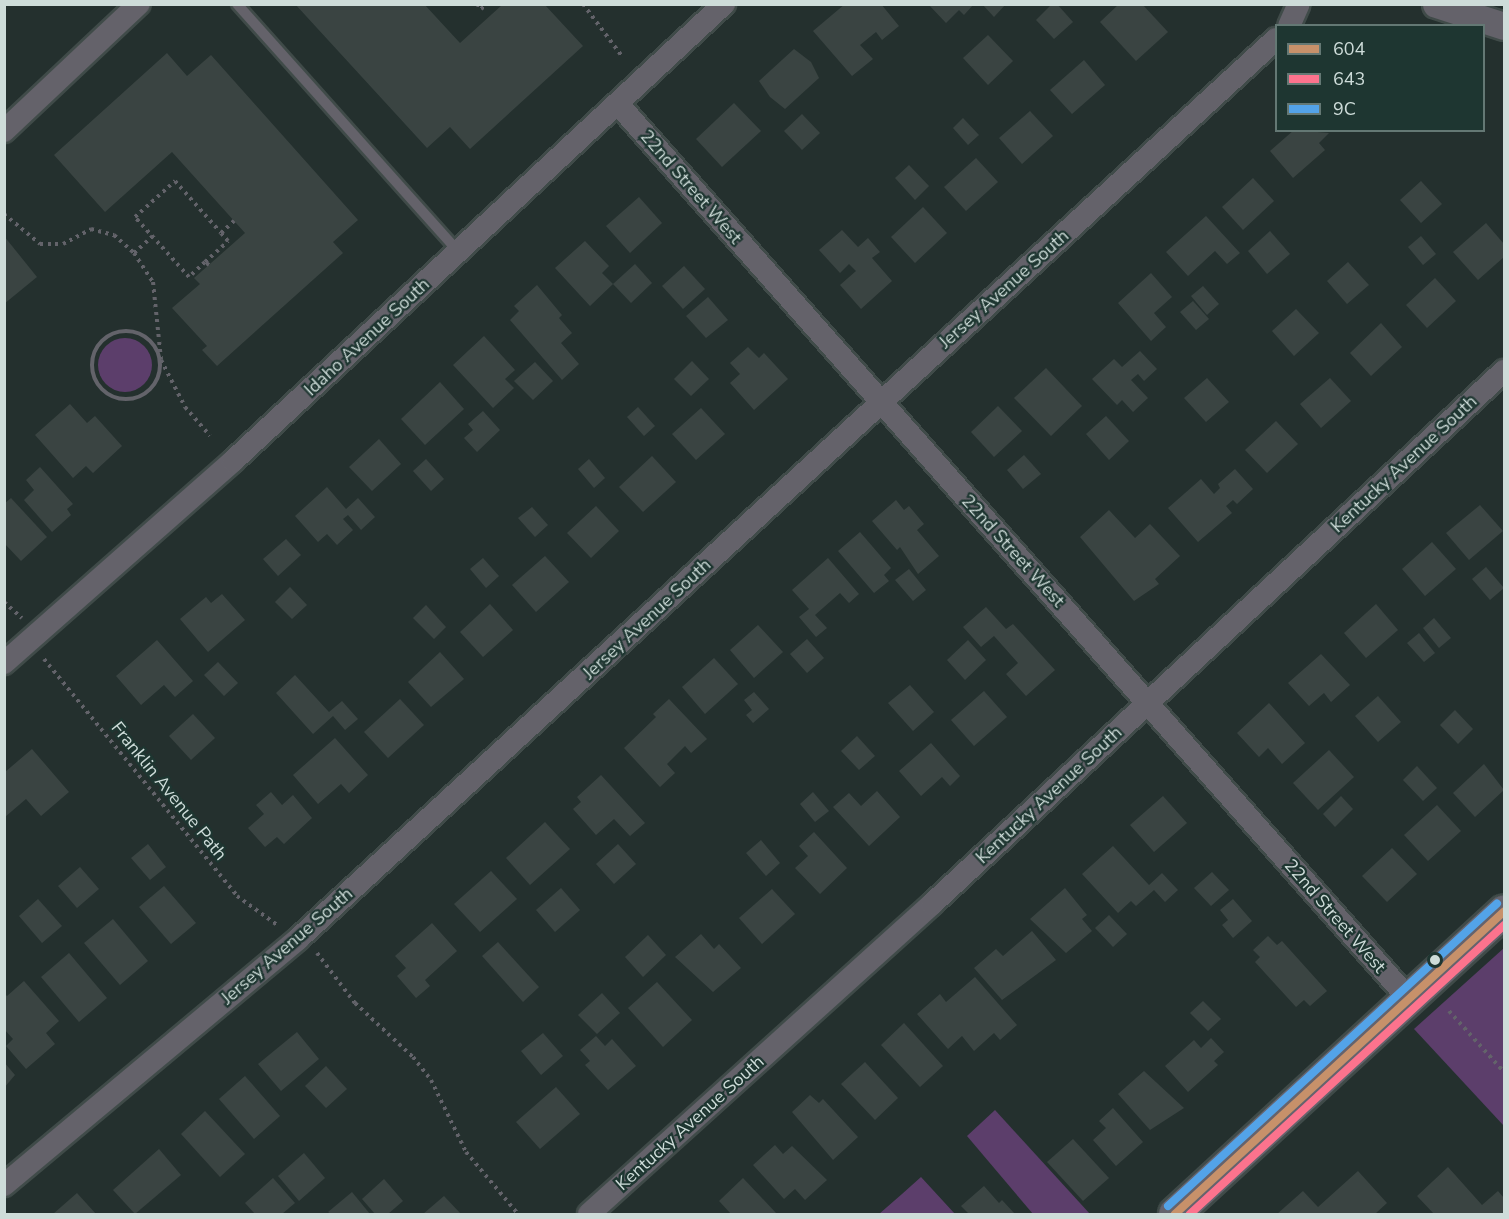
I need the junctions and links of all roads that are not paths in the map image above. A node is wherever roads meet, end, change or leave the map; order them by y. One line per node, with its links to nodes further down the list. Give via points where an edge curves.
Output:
1 (140, 4): 10 (street)
2 (237, 4): 11 (lane)
3 (724, 4): 9 (street, Idaho Avenue South)
4 (1299, 4): 6 (street)
5 (1436, 4): 7 (street)
6 (1290, 24)
7 (1504, 26)
8 (1275, 40): 13 (street, Jersey Avenue South)
9 (618, 104): 11 (street, Idaho Avenue South); 13 (street, 22nd Street West)
10 (4, 131)
11 (458, 251): 14 (street, Idaho Avenue South, via 233,461)
12 (1504, 371): 15 (street, Kentucky Avenue South)
13 (880, 402): 15 (street, 22nd Street West); 18 (street, Jersey Avenue South, via 298,939)
14 (4, 663)
15 (1147, 703): 17 (street, 22nd Street West); 19 (street, Kentucky Avenue South)
16 (1504, 911): 17 (main road)
17 (1409, 999): 20 (main road)
18 (4, 1185)
19 (589, 1215)
20 (1175, 1215)

